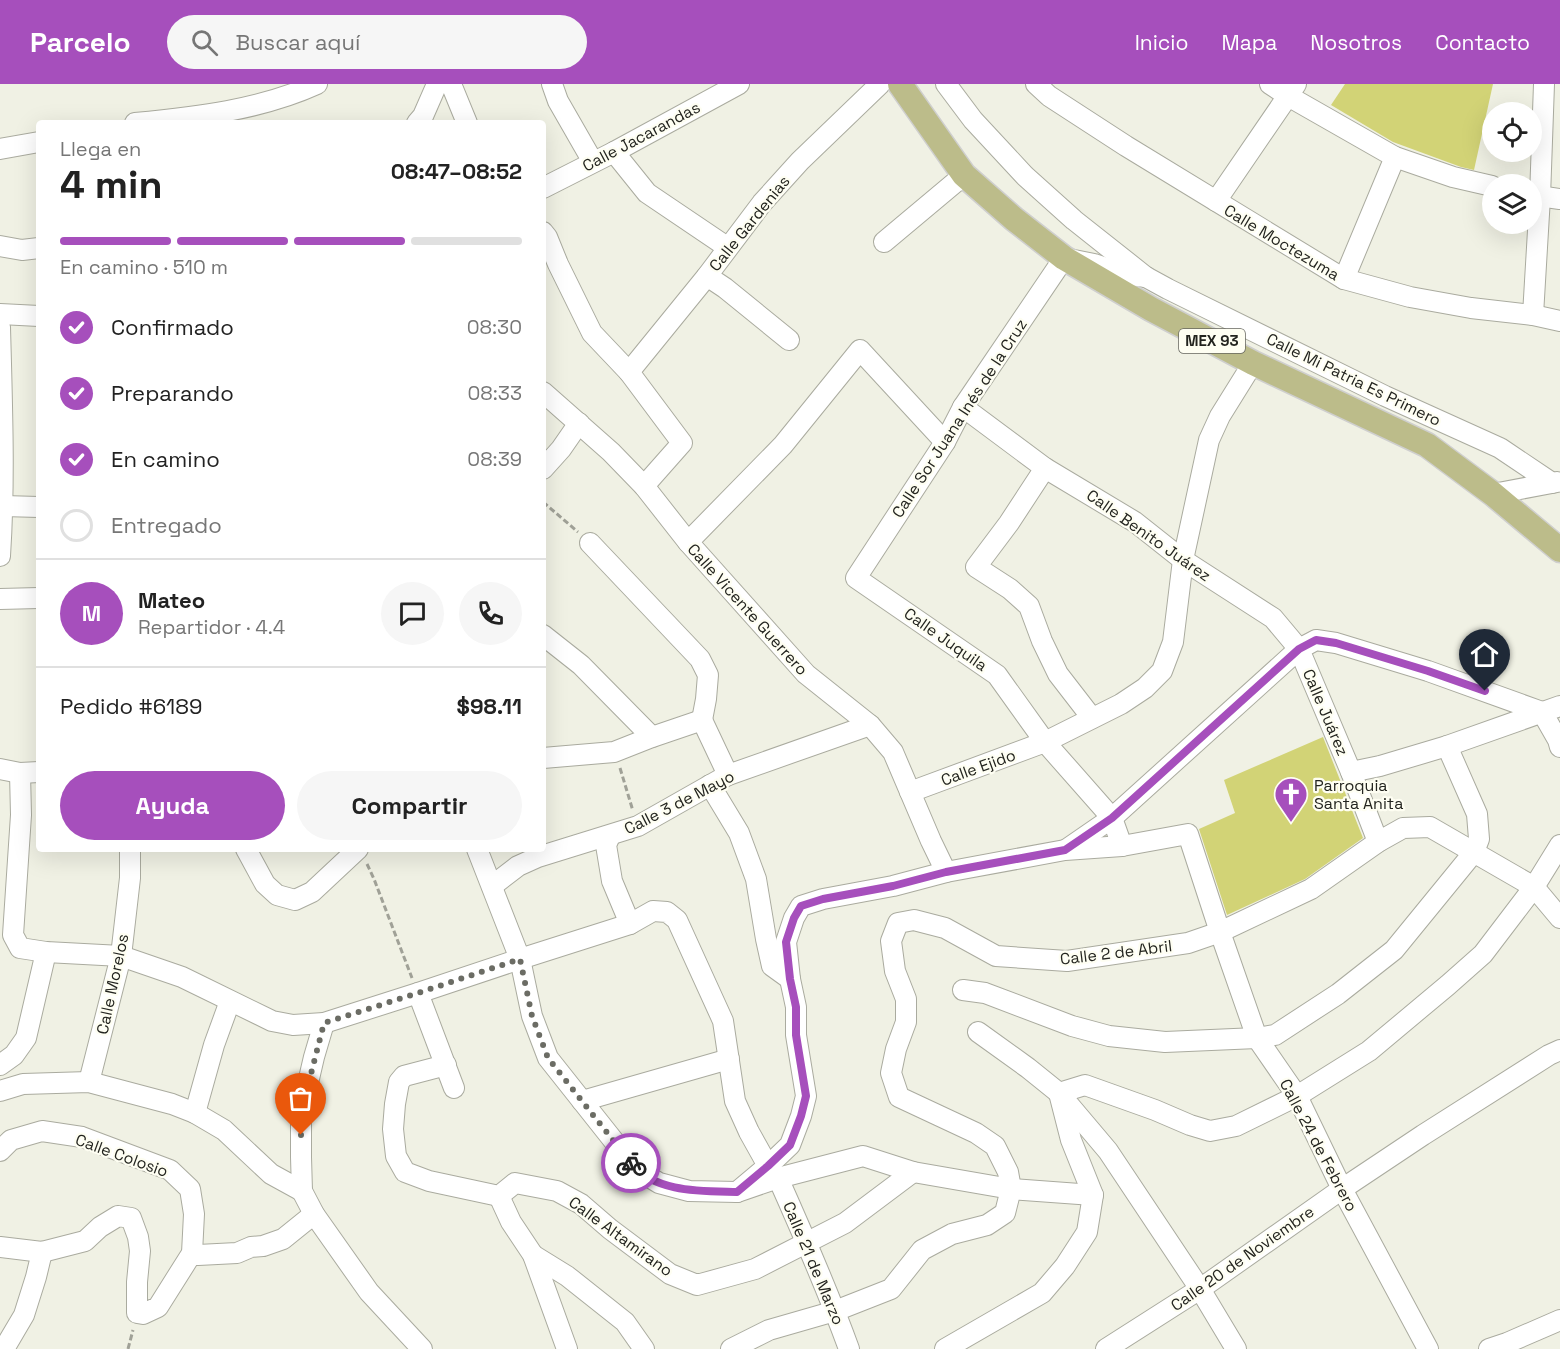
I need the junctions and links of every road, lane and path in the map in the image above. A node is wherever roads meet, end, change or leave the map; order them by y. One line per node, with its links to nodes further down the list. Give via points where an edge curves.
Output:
1 (317, 84): 12 (street)
2 (437, 84): 14 (street)
3 (451, 84): 15 (street)
4 (552, 84): 20 (street)
5 (739, 84): 18 (street, Calle Jacarandas)
6 (946, 84): 36 (street, Calle Mi Patria Es Primero, via 1025,176)
7 (1036, 84): 27 (street, Calle Moctezuma)
8 (1270, 84): 11 (street)
9 (1544, 84): 21 (street)
10 (894, 85): 22 (main road, MEX 93); 32 (street, Calle Gardenias, via 800,161)
11 (1292, 90): 19 (street); 27 (street)
12 (206, 119): 13 (street)
13 (188, 120)
14 (420, 120)
15 (466, 120)
16 (36, 143): 17 (street)
17 (0, 149)
18 (614, 152): 20 (street, Calle Jacarandas); 32 (street, via 647,194)
19 (1395, 157): 23 (street); 37 (street)
20 (593, 162): 24 (street, Calle Jacarandas)
21 (1537, 174)
22 (964, 175): 30 (street); 34 (main road, MEX 93)
23 (1482, 184)
24 (546, 186)
25 (1542, 197): 26 (street)
26 (1560, 199)
27 (1216, 201): 37 (street, Calle Moctezuma)
28 (1534, 234): 39 (street)
29 (546, 236): 45 (street, via 592,333)
30 (884, 242)
31 (0, 246): 33 (street)
32 (727, 247): 35 (street, Calle Gardenias)
33 (36, 248)
34 (1064, 258): 36 (street); 44 (main road, MEX 93); 47 (street, Calle Sor Juana Inés de la Cruz)
35 (707, 276): 43 (street); 45 (street, Calle Gardenias)
36 (1146, 277): 53 (street, Calle Mi Patria Es Primero, via 1385,396 1500,448)
37 (1344, 279): 39 (street, Calle Moctezuma, via 1410,297)
38 (0, 314): 40 (street)
39 (1533, 315): 41 (street, Calle Moctezuma)
40 (36, 316)
41 (1560, 321)
42 (0, 327): 50 (street)
43 (789, 340)
44 (1253, 363): 55 (main road, MEX 93, via 1427,445); 63 (street, Calle Ejido, via 1209,440)
45 (628, 372): 54 (street, via 681,443)
46 (546, 395): 48 (street, Calle Vicente Guerrero)
47 (963, 407): 49 (street, Calle Sor Juana Inés de la Cruz); 52 (street, Calle Benito Juárez)
48 (579, 423): 51 (street); 54 (street, Calle Vicente Guerrero)
49 (945, 442): 59 (street, via 860,350 783,445); 64 (street, Calle Sor Juana Inés de la Cruz)
50 (2, 466): 57 (street)
51 (546, 466)
52 (1046, 468): 63 (street, Calle Benito Juárez, via 1135,522); 70 (street, via 976,567 1029,606 1058,674)
53 (1556, 482): 55 (street)
54 (644, 486): 59 (street, Calle Vicente Guerrero)
55 (1493, 494): 61 (main road, MEX 93)
56 (546, 505): 60 (path)
57 (3, 506): 58 (street); 62 (street)
58 (36, 507)
59 (688, 542): 72 (street, Calle Vicente Guerrero, via 806,674)
60 (590, 543): 71 (street, via 700,659 708,675)
61 (1560, 550)
62 (0, 556)
63 (1183, 560): 68 (street, Calle Benito Juárez, via 1273,618); 70 (street, Calle Ejido, via 1173,642 1162,671 1145,688)
64 (856, 578): 74 (street, Calle Juquila, via 997,675)
65 (36, 598): 66 (street)
66 (0, 599)
67 (546, 637): 73 (street, via 581,665)
68 (1299, 649): 69 (street, via 1316,640 1336,643); 81 (street, Calle Juárez); 85 (street)
69 (1551, 709): 75 (street); 76 (street)
70 (1092, 718): 74 (street, Calle Ejido)
71 (702, 720): 73 (street); 82 (street)
72 (870, 725): 82 (street, Calle 3 de Mayo); 84 (street, Calle Vicente Guerrero, via 893,752)
73 (652, 737): 77 (street)
74 (1045, 742): 84 (street, Calle Ejido); 85 (street)
75 (1447, 746): 81 (street); 95 (street, via 1477,814 1479,839)
76 (1560, 747)
77 (614, 752): 78 (street); 86 (path)
78 (546, 758)
79 (0, 769): 80 (street)
80 (30, 772): 103 (street, via 21,815 13,935 21,948)
81 (1351, 772): 88 (street, Calle Juárez)
82 (728, 775): 83 (street, Calle 3 de Mayo)
83 (710, 784): 86 (street, Calle 3 de Mayo); 106 (street, via 739,833 756,879 772,966)
84 (910, 792): 97 (street, Calle Vicente Guerrero)
85 (1112, 818): 90 (street); 91 (street)
86 (638, 826): 87 (street, Calle 3 de Mayo)
87 (610, 836): 98 (street, Calle 3 de Mayo, via 538,857 518,866); 101 (street, via 606,845 612,881)
88 (1378, 843): 95 (street, Calle 2 de Abril, via 1403,828 1430,826); 102 (street, Calle 2 de Abril, via 1311,889)
89 (1560, 845): 99 (street)
90 (1122, 846): 91 (street); 102 (street, Calle 24 de Febrero, via 1188,834)
91 (1065, 850): 97 (street)
92 (130, 852): 104 (street, Calle Morelos)
93 (248, 852): 96 (street, via 265,884 277,895 295,900 312,892)
94 (478, 852): 98 (street)
95 (1474, 852): 99 (street, Calle 2 de Abril); 112 (street, via 1394,950 1338,994 1275,1035)
96 (361, 854): 108 (path)
97 (946, 872): 106 (street, via 801,906 786,942)
98 (492, 886): 105 (street)
99 (1534, 887): 100 (street, Calle 2 de Abril); 121 (street, via 1483,954 1369,1051)
100 (1560, 918)
101 (630, 924): 105 (street); 114 (street, Calle 21 de Marzo, via 653,911 667,912 677,920 723,1021)
102 (1220, 932): 112 (street, Calle 24 de Febrero); 127 (street, Calle 2 de Abril, via 1188,943 1067,961 996,956 945,928 914,920 898,923 891,940 895,970 906,999 906,1022 891,1073 899,1097 976,1133 994,1146 1008,1172)
103 (46, 952): 104 (street); 115 (street, via 26,1038 14,1055)
104 (121, 956): 109 (street, via 182,977); 117 (street, Calle Morelos)
105 (520, 959): 108 (street); 122 (street, via 532,1016 548,1058)
106 (790, 979): 125 (street, via 806,1096 790,1145)
107 (963, 990): 112 (street, via 985,993 1109,1036 1165,1042)
108 (418, 993): 110 (street); 116 (street)
109 (230, 1001): 110 (street, via 272,1021 293,1025); 123 (street)
110 (324, 1023): 129 (street, via 301,1113)
111 (978, 1032): 120 (street)
112 (1257, 1038): 121 (street, Calle 24 de Febrero)
113 (1560, 1050): 128 (street, Calle 20 de Noviembre)
114 (729, 1059): 122 (street); 125 (street, Calle 21 de Marzo, via 735,1101 748,1132)
115 (0, 1065)
116 (446, 1065): 118 (street); 131 (street, via 404,1076 399,1082 393,1128 396,1156 405,1172)
117 (89, 1082): 119 (street, via 23,1084); 123 (street)
118 (454, 1088)
119 (0, 1090)
120 (1059, 1093): 121 (street, via 1085,1085 1210,1131 1236,1126); 130 (street, via 1071,1140); 138 (street, via 1108,1151)
121 (1297, 1096): 128 (street, Calle 24 de Febrero)
122 (582, 1101): 125 (street, via 636,1169 659,1183 689,1191 737,1192)
123 (195, 1113): 129 (street, via 224,1130 271,1174)
124 (0, 1151): 136 (street, Calle Colosio, via 11,1140 42,1131 82,1137 170,1170 190,1189 194,1214)
125 (773, 1172): 126 (street, via 863,1156); 133 (street, Calle 21 de Marzo)
126 (913, 1172): 127 (street); 133 (street, Calle Altamirano, via 845,1223)
127 (1011, 1189): 130 (street); 139 (street, via 1005,1212 987,1225 952,1234 922,1250 891,1289)
128 (1342, 1189): 138 (street, Calle 20 de Noviembre); 150 (street, Calle 24 de Febrero)
129 (302, 1191): 132 (street)
130 (1093, 1195): 147 (street, via 1087,1232 1042,1293)
131 (499, 1196): 133 (street, Calle Altamirano, via 515,1184 557,1191 580,1204 670,1274 697,1285 755,1269); 137 (street)
132 (314, 1214): 136 (street, via 283,1239 264,1246 237,1253); 142 (street, via 369,1292)
133 (807, 1242): 139 (street, Calle 21 de Marzo)
134 (0, 1247): 135 (street)
135 (42, 1252): 136 (street, via 85,1241 118,1216 131,1218 140,1251 137,1313 144,1314 158,1307); 141 (street, via 24,1315)
136 (192, 1253)
137 (533, 1255): 143 (street); 144 (street, via 567,1276 625,1322)
138 (1200, 1289): 148 (street, Calle 20 de Noviembre); 149 (street)
139 (835, 1311): 145 (street, via 769,1329); 146 (street, Calle 21 de Marzo)
140 (1560, 1320): 151 (street)
141 (4, 1349)
142 (422, 1349)
143 (567, 1349)
144 (644, 1349)
145 (732, 1349)
146 (849, 1349)
147 (945, 1349)
148 (1106, 1349)
149 (1236, 1349)
150 (1428, 1349)
151 (1489, 1349)

